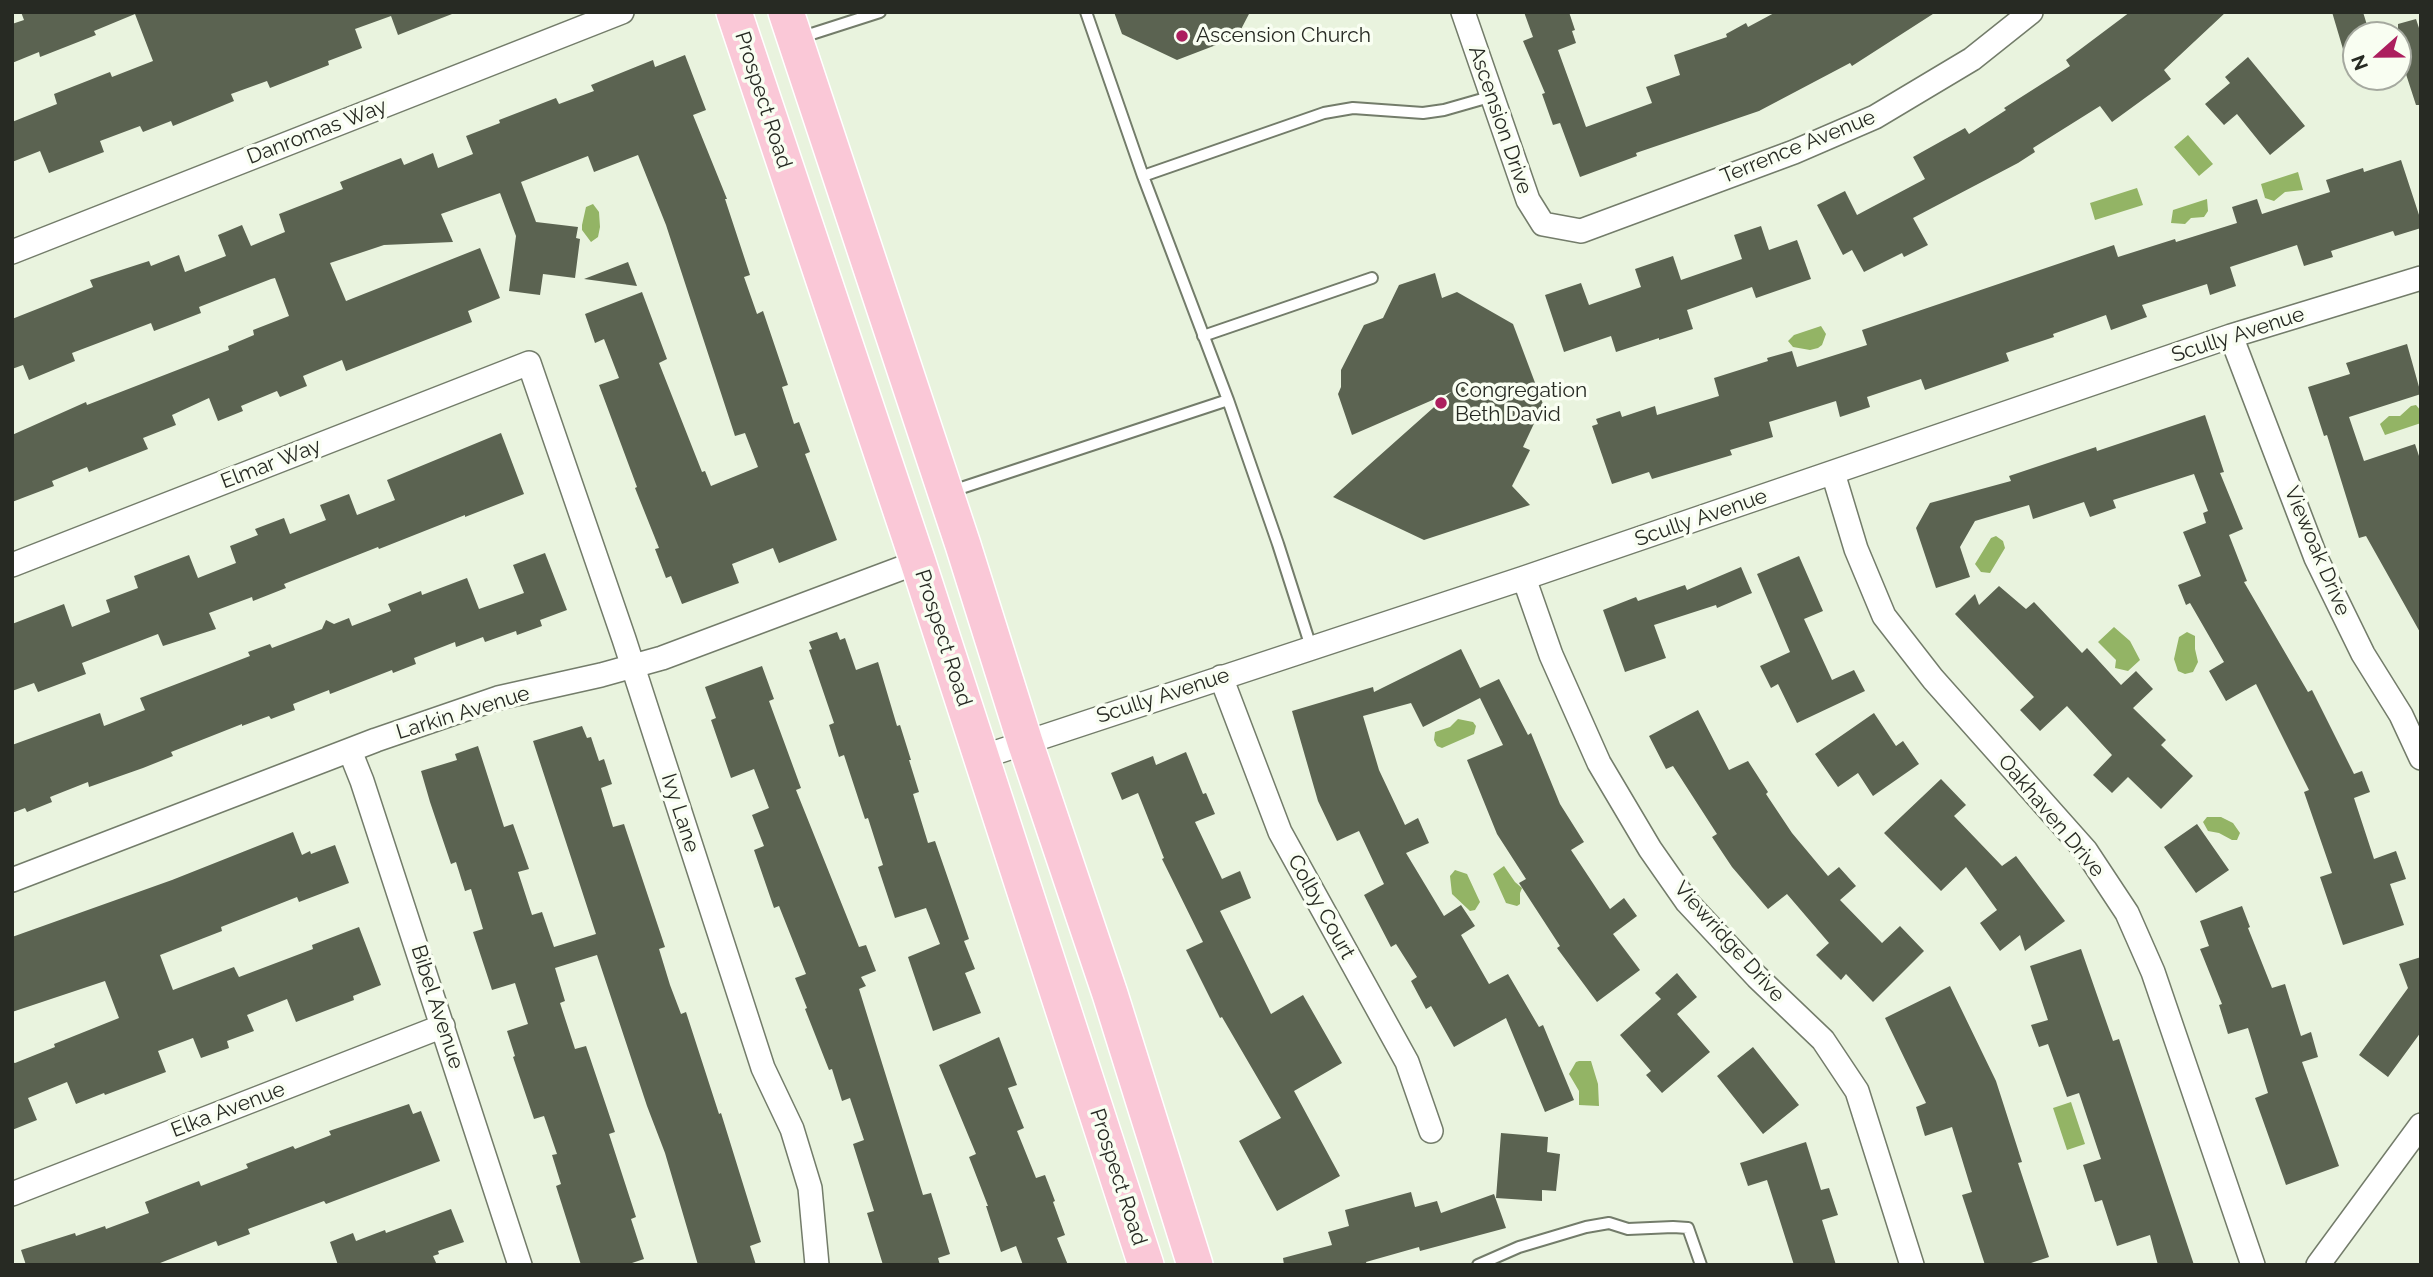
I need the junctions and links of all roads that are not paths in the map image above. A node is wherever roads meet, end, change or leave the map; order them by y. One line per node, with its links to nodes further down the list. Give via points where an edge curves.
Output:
1 (622, 12): 11 (street, Danromas Way)
2 (734, 12): 20 (main road, Prospect Road)
3 (880, 12): 7 (lane)
4 (1086, 12): 9 (lane)
5 (1463, 12): 8 (street, Ascension Drive)
6 (2031, 12): 10 (street, Terrence Avenue, via 1972,59 1875,117 1581,231)
7 (790, 26): 19 (main road)
8 (1493, 96): 9 (lane, via 1423,113 1353,107 1324,113); 10 (street, Ascension Drive, via 1528,200)
9 (1143, 176): 15 (lane)
10 (1543, 225)
11 (12, 252)
12 (1372, 278): 15 (lane)
13 (2421, 278): 14 (street, Scully Avenue)
14 (2231, 335): 18 (street, Scully Avenue); 29 (street, Viewoak Drive, via 2316,558)
15 (1203, 337): 17 (lane)
16 (529, 363): 21 (street, Elmar Way); 24 (street, Ivy Lane)
17 (1228, 400): 19 (lane); 23 (lane)
18 (1833, 474): 22 (street, Scully Avenue); 42 (street, Oakhaven Drive, via 1856,549 1884,616 1933,679 2085,851 2127,913 2153,972)
19 (946, 492): 26 (main road)
20 (918, 562): 24 (street, Larkin Avenue); 28 (main road, Prospect Road)
21 (12, 565)
22 (1524, 578): 23 (street, Scully Avenue); 41 (street, Viewridge Drive, via 1551,655 1599,763 1650,849 1687,902 1823,1040 1857,1091)
23 (1311, 647): 25 (street, Scully Avenue)
24 (632, 667): 27 (street, Larkin Avenue, via 498,698); 36 (street, Ivy Lane, via 763,1068 792,1129 810,1188)
25 (1221, 677): 26 (street, Scully Avenue); 33 (street, Colby Court, via 1280,832 1407,1062)
26 (1025, 742): 28 (street, Scully Avenue); 38 (main road)
27 (350, 751): 30 (street, Larkin Avenue); 31 (street, Bibel Avenue)
28 (982, 757): 37 (main road, Prospect Road)
29 (2421, 758)
30 (12, 880)
31 (443, 1026): 34 (street, Elka Avenue); 35 (street, Bibel Avenue)
32 (2421, 1125): 43 (street)
33 (1431, 1131)
34 (12, 1194)
35 (520, 1265)
36 (817, 1265)
37 (1146, 1265)
38 (1195, 1265)
39 (1478, 1265): 40 (lane, via 1518,1247 1609,1223 1628,1229 1688,1228)
40 (1701, 1265)
41 (1912, 1265)
42 (2253, 1265)
43 (2318, 1265)

